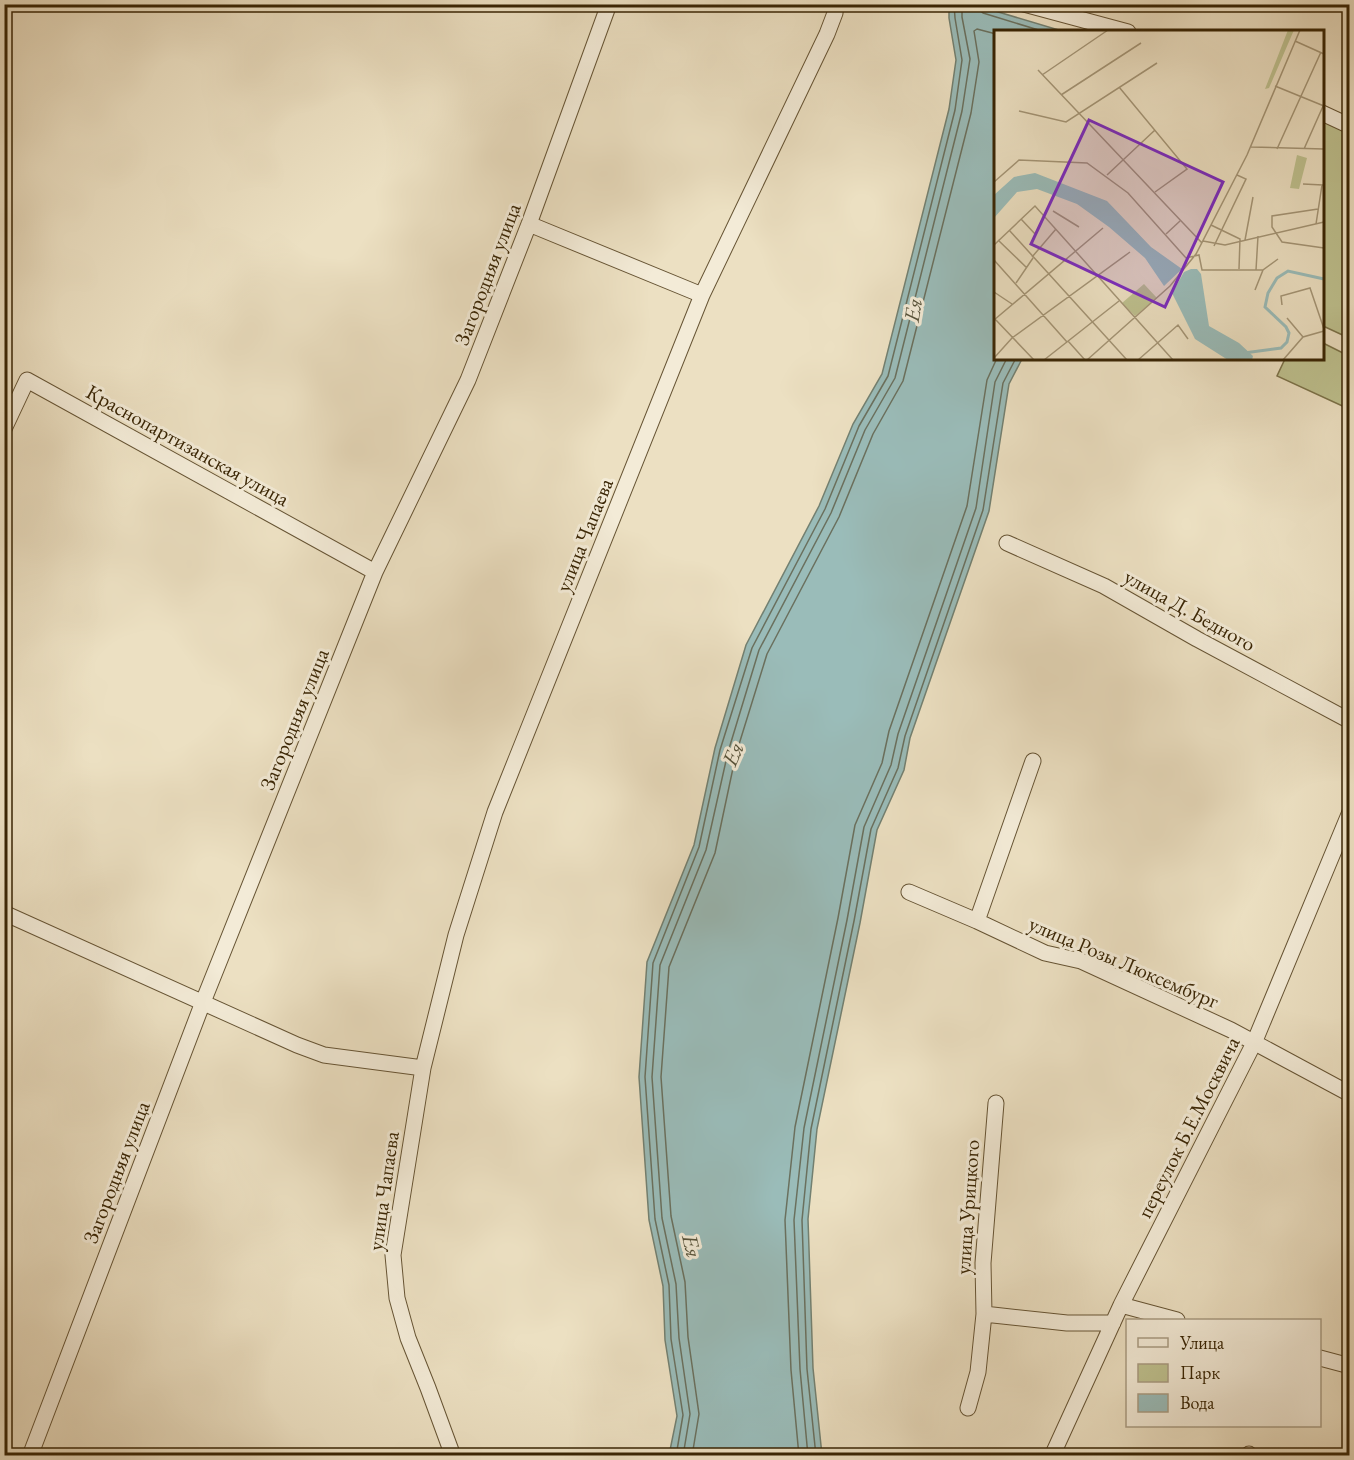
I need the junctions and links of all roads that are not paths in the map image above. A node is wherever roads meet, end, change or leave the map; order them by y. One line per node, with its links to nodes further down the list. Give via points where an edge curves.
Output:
1 (609, 4): 7 (street, Загородняя улица)
2 (836, 4): 8 (street, улица Чапаева, via 827,34)
3 (1024, 4): 4 (street)
4 (1121, 30)
5 (1324, 113): 6 (street)
6 (1350, 126)
7 (529, 224): 8 (street); 11 (street, Загородняя улица, via 468,380)
8 (702, 295): 20 (street, улица Чапаева, via 495,812 456,935)
9 (4, 429): 11 (street, Краснопартизанская улица, via 27,380)
10 (1008, 543): 12 (street, улица Д. Бедного, via 1104,586)
11 (375, 572): 18 (street, Загородняя улица)
12 (1350, 721)
13 (1033, 761): 17 (street)
14 (1350, 812): 19 (street, переулок Б.Е.Москвича)
15 (909, 892): 17 (street, улица Розы Люксембург)
16 (4, 913): 18 (street)
17 (977, 921): 19 (street, улица Розы Люксембург, via 1044,953 1081,962)
18 (203, 1002): 20 (street, via 324,1055); 30 (street, Загородняя улица)
19 (1254, 1043): 21 (street, улица Розы Люксембург); 23 (street, переулок Б.Е.Москвича)
20 (423, 1068): 31 (street, улица Чапаева, via 393,1255 397,1298 408,1338)
21 (1350, 1094)
22 (996, 1103): 24 (street, улица Урицкого, via 983,1263)
23 (1121, 1305): 25 (street); 26 (street, переулок Б.Е.Москвича)
24 (984, 1314): 26 (street, via 1067,1323); 29 (street, улица Урицкого, via 978,1372)
25 (1173, 1319)
26 (1113, 1323): 32 (street, переулок Б.Е.Москвича)
27 (1321, 1358): 28 (street)
28 (1350, 1366)
29 (968, 1408)
30 (30, 1455)
31 (453, 1455)
32 (1052, 1455)

